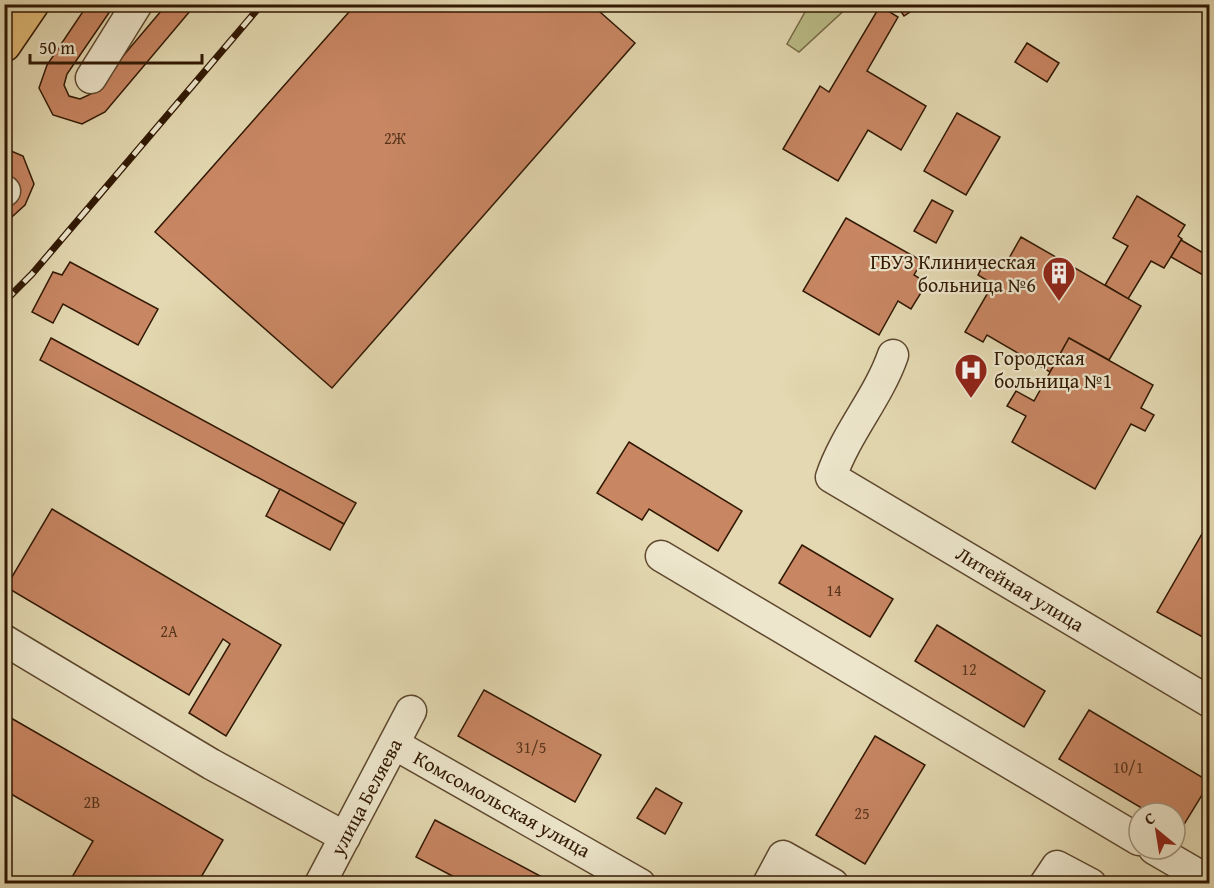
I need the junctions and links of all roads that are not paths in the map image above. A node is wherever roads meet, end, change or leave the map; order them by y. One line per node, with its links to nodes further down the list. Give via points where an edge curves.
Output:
1 (32, 4): 3 (main road)
2 (137, 4): 4 (street)
3 (4, 45)
4 (91, 78)
5 (893, 355): 8 (street, Литейная улица, via 884,381 837,458 831,477)
6 (661, 556): 11 (street)
7 (4, 640): 12 (street, via 212,764)
8 (1209, 702)
9 (411, 711): 10 (street, улица Беляева)
10 (394, 744): 12 (street, улица Беляева); 16 (street, Комсомольская улица)
11 (1127, 833)
12 (345, 837): 15 (street, улица Беляева)
13 (1174, 861): 14 (street)
14 (1209, 882)
15 (321, 883)
16 (640, 884)
17 (768, 884): 18 (street, via 783,856)
18 (833, 884)
19 (1045, 884): 20 (street, via 1057,866)
20 (1091, 884)

